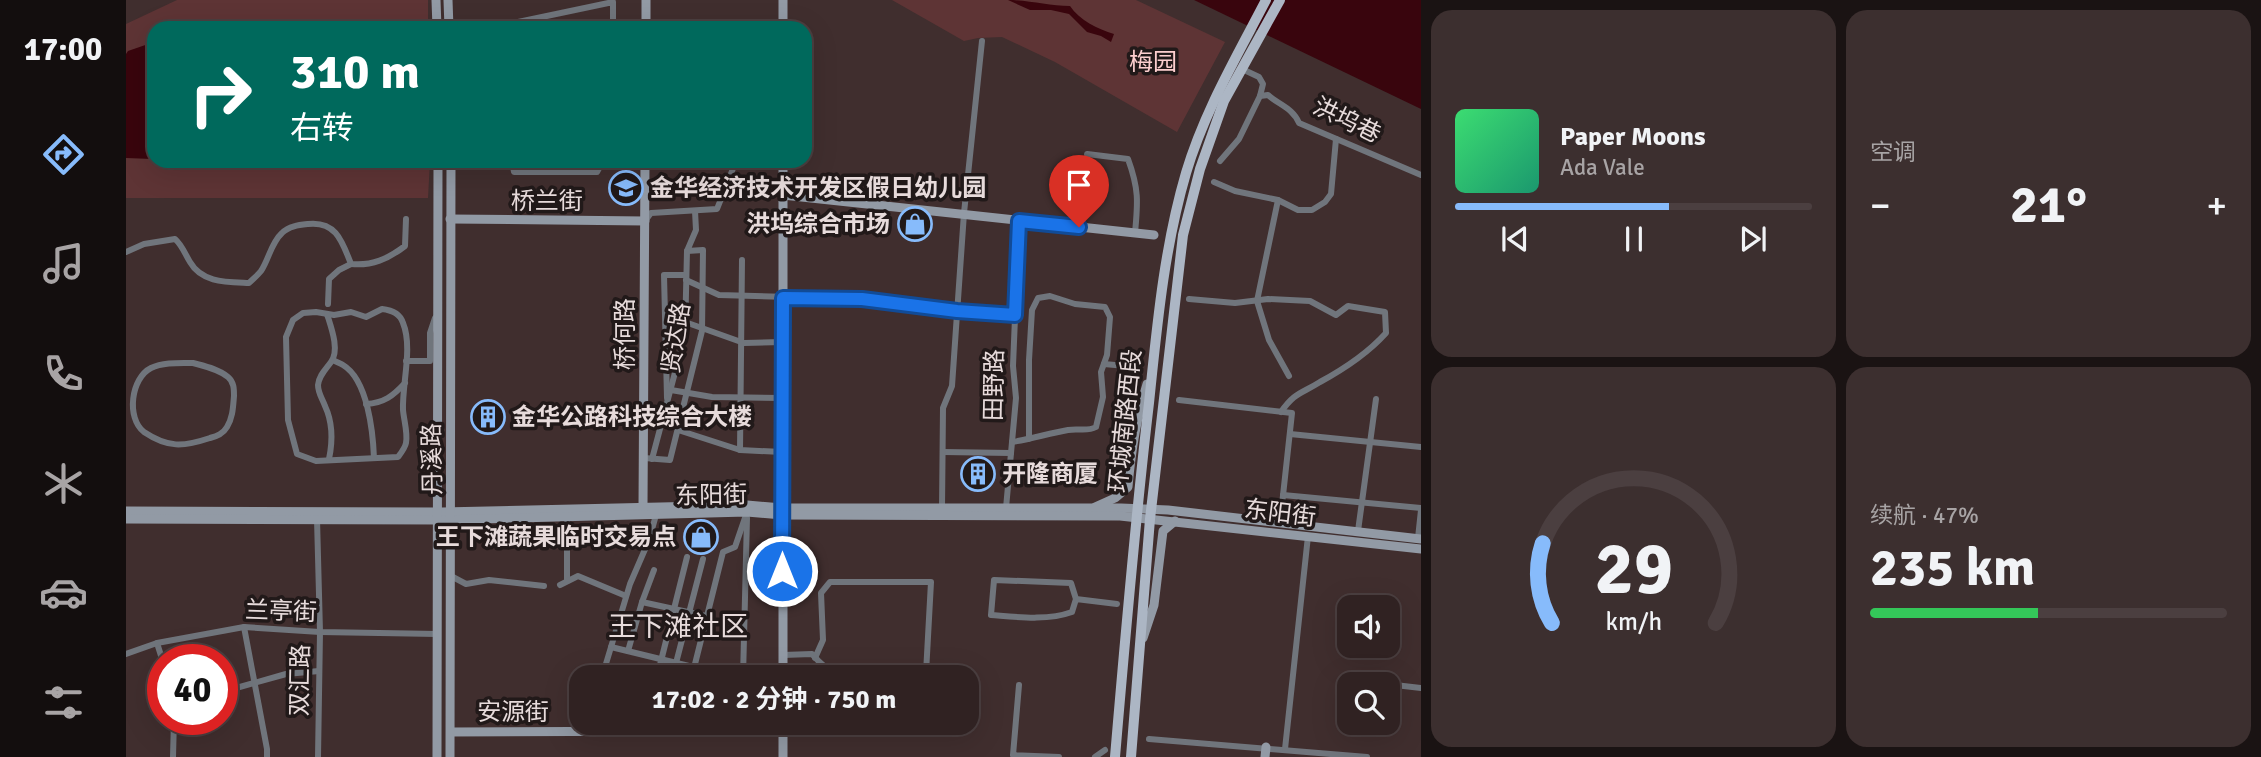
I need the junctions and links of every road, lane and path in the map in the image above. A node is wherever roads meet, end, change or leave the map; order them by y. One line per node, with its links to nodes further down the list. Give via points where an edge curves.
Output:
1 (436, 0): 7 (main road)
2 (448, 0): 8 (main road)
3 (646, 0): 11 (main road)
4 (783, 0): 12 (main road)
5 (1266, 0): 16 (main road)
6 (1280, 0): 14 (main road)
7 (437, 21)
8 (449, 21)
9 (523, 21): 10 (street, via 613,2)
10 (613, 21)
11 (646, 21)
12 (783, 21)
13 (982, 41): 32 (street)
14 (1242, 69): 15 (street, via 1259,77 1263,84); 16 (main road)
15 (1260, 96): 17 (street, 洪坞巷, via 1268,94 1288,107 1299,123); 19 (street, via 1239,139)
16 (1220, 99): 62 (main road, 环城南路西段, via 1186,171 1171,232); 100 (main road, 环城南路西段, via 1183,235)
17 (1336, 139): 27 (street, 洪坞巷); 30 (street, via 1331,194 1325,202 1298,211)
18 (1087, 153): 37 (street, via 1128,159 1138,193)
19 (1220, 161)
20 (438, 168): 51 (main road, 丹溪路)
21 (451, 168): 34 (main road, 丹溪路)
22 (513, 168): 23 (street, via 514,173 597,172)
23 (599, 168)
24 (645, 168): 35 (main road, 桥何路)
25 (733, 168): 31 (street, via 717,209)
26 (783, 168): 29 (main road)
27 (1421, 175)
28 (1214, 181): 30 (street, via 1235,191)
29 (783, 195): 32 (main road); 46 (main road)
30 (1278, 200): 48 (street)
31 (695, 211): 35 (street, via 651,213); 39 (street, via 696,230)
32 (964, 213): 36 (main road); 50 (street)
33 (406, 219): 42 (street, via 405,246 379,262)
34 (450, 219): 35 (main road, 桥兰街); 102 (main road, 丹溪路)
35 (645, 221): 86 (main road, 桥何路)
36 (1019, 221): 37 (main road); 53 (street, 田野路)
37 (1135, 233): 38 (main road)
38 (1154, 235)
39 (687, 251): 43 (street); 44 (street, 贤达路, via 703,250)
40 (126, 252): 42 (street, via 175,239 195,271 221,282 249,283 261,272 282,232 315,223 333,229)
41 (742, 260): 45 (street)
42 (351, 264): 49 (street, via 329,279)
43 (686, 278): 44 (street); 54 (street); 72 (street, via 664,275)
44 (702, 288): 45 (street); 55 (street, 贤达路)
45 (741, 296): 46 (street); 56 (street)
46 (783, 298): 50 (street, via 862,299); 57 (main road)
47 (1189, 299): 48 (street)
48 (1257, 300): 63 (street, via 1269,340); 74 (street, via 1310,301 1336,315 1348,306 1385,312 1386,333 1372,348 1292,396)
49 (328, 304)
50 (957, 311): 53 (street); 83 (street, via 952,386 943,408)
51 (437, 313): 59 (street, via 430,333 430,361); 101 (main road, 丹溪路)
52 (327, 314): 58 (street); 59 (street, via 351,312 366,317 382,309 392,310 403,321); 87 (street, via 303,313 293,320 286,337 288,420 297,454 316,461)
53 (1015, 315): 78 (street, 田野路)
54 (685, 322): 55 (street); 65 (street)
55 (702, 327): 56 (street); 66 (street, 贤达路)
56 (741, 341): 57 (street); 67 (street)
57 (782, 342): 68 (main road)
58 (333, 360): 71 (street, via 348,370); 87 (street, via 318,387 331,423)
59 (406, 361): 64 (street)
60 (1104, 364): 61 (street); 77 (street, via 1096,427); 77 (street, via 1110,317 1105,307 1050,296 1038,298 1032,310)
61 (1137, 367)
62 (1152, 369): 93 (main road, via 1137,418 1128,487); 98 (main road, 环城南路西段)
63 (1289, 376)
64 (405, 383): 71 (street, via 384,402); 85 (street, via 406,443 398,457)
65 (671, 390): 66 (street); 72 (street)
66 (687, 393): 67 (street); 75 (street, 贤达路)
67 (740, 397): 68 (street); 81 (street)
68 (782, 398): 82 (main road)
69 (1376, 399): 79 (street)
70 (1179, 400): 74 (street)
71 (366, 404): 85 (street)
72 (667, 406): 86 (street)
73 (131, 408): 73 (street, via 140,430 176,446 188,445 226,429 234,388 222,373 193,363 155,366 143,373)
74 (1281, 412): 76 (street, via 1292,413)
75 (678, 430): 81 (street); 86 (street, 贤达路, via 670,460)
76 (1290, 434): 79 (street); 88 (street)
77 (1029, 439): 78 (street)
78 (1012, 442): 84 (street, 田野路)
79 (1369, 442): 80 (street); 89 (street)
80 (1421, 447)
81 (740, 450): 82 (street)
82 (782, 452): 97 (main road)
83 (943, 453): 84 (street); 91 (street)
84 (1011, 453): 92 (street, 田野路)
85 (374, 458): 87 (street)
86 (648, 458): 90 (main road, 桥何路)
87 (329, 459)
88 (1283, 495): 89 (street); 107 (street)
89 (1362, 503): 94 (street); 108 (street)
90 (643, 507): 97 (main road, 东阳街, via 747,505); 102 (main road, 东阳街)
91 (942, 508): 92 (main road, 东阳街); 97 (main road, 东阳街)
92 (1006, 508): 93 (main road, 东阳街)
93 (1092, 508): 98 (main road, 东阳街)
94 (1421, 509): 110 (street)
95 (126, 511): 101 (main road, 东阳街)
96 (747, 512): 97 (main road, 东阳街); 99 (main road, 东阳街); 123 (street, via 735,547 723,552); 140 (street)
97 (782, 512): 98 (main road, 东阳街); 132 (main road)
98 (1136, 513): 100 (main road, 东阳街); 166 (main road, 环城南路西段)
99 (656, 514): 103 (main road, 东阳街); 117 (street)
100 (1151, 514): 106 (main road, 东阳街); 107 (main road, 东阳街); 128 (main road, 环城南路西段)
101 (438, 516): 102 (main road, 东阳街); 105 (main road, 东阳街); 126 (main road, 丹溪路)
102 (452, 516): 103 (main road, 东阳街); 115 (main road, 丹溪路)
103 (567, 517): 117 (street, via 564,583 578,576)
104 (126, 519): 105 (main road, 东阳街)
105 (317, 519): 125 (street, 双汇路)
106 (1175, 521): 109 (main road, 东阳街); 128 (main road, via 1163,531 1154,606)
107 (1280, 523): 108 (main road, 东阳街)
108 (1358, 531): 110 (main road, 东阳街)
109 (1308, 536): 111 (main road, 东阳街); 155 (street)
110 (1420, 538)
111 (1421, 549)
112 (687, 557): 121 (street)
113 (703, 559): 122 (street)
114 (654, 570): 119 (street)
115 (452, 576): 116 (street, via 466,584 489,580); 151 (main road, 丹溪路)
116 (544, 586)
117 (626, 596): 129 (street)
118 (1076, 599): 118 (street, via 1071,583 994,580 991,615 1060,617 1072,612); 120 (street)
119 (642, 602): 121 (street); 130 (street)
120 (1117, 604)
121 (674, 609): 122 (street); 134 (street)
122 (689, 611): 123 (street); 135 (street)
123 (706, 616): 139 (street)
124 (244, 627): 125 (street, 兰亭街); 127 (street, 兰亭街); 145 (street)
125 (320, 632): 126 (street, 兰亭街); 144 (street, 双汇路)
126 (438, 634): 161 (main road, 丹溪路)
127 (157, 643): 131 (street, 兰亭街)
128 (1140, 646): 167 (main road, 环城南路西段)
129 (611, 647): 130 (street); 136 (street)
130 (628, 651): 134 (street)
131 (126, 654)
132 (783, 655): 133 (street, via 812,654); 141 (main road)
133 (815, 658): 142 (street); 143 (street, via 822,640 821,593 830,582 930,582)
134 (661, 660): 135 (street); 137 (street)
135 (675, 663): 138 (street)
136 (606, 665)
137 (660, 665)
138 (684, 665)
139 (698, 665)
140 (743, 665)
141 (783, 665)
142 (821, 665)
143 (926, 665)
144 (319, 671): 145 (street, via 286,674); 160 (street, 双汇路)
145 (256, 684): 148 (street); 159 (street)
146 (1019, 685): 164 (street, via 1013,755)
147 (1400, 686): 149 (street)
148 (238, 688)
149 (1421, 688)
150 (569, 728): 151 (main road, 安源街)
151 (451, 732): 162 (main road, 丹溪路)
152 (174, 735): 158 (street)
153 (783, 735): 163 (main road)
154 (1149, 738): 157 (street)
155 (1285, 749): 157 (street); 168 (street)
156 (1105, 750): 165 (street)
157 (1265, 752)
158 (173, 757)
159 (267, 757)
160 (318, 757)
161 (437, 757)
162 (450, 757)
163 (783, 757)
164 (1059, 757)
165 (1095, 757)
166 (1115, 757)
167 (1131, 757)
168 (1367, 757)

